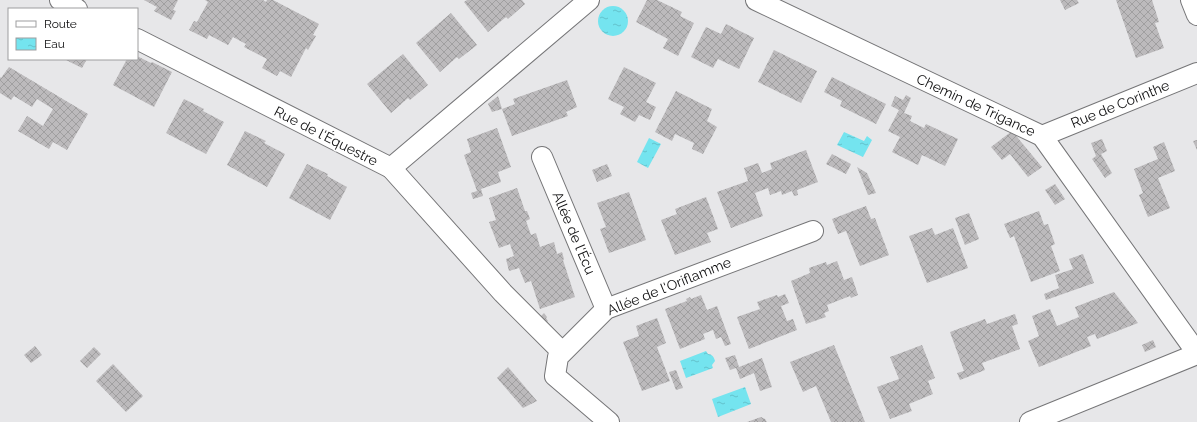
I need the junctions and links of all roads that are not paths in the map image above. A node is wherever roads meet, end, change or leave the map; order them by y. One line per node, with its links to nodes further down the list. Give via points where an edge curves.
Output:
1 (60, 0): 5 (street)
2 (589, 0): 11 (street, Rue de l'Équestre)
3 (756, 0): 9 (street, Chemin de Trigance)
4 (1191, 0): 6 (street)
5 (76, 8)
6 (1197, 16)
7 (138, 40): 11 (street, Rue de l'Équestre)
8 (1197, 73): 9 (street, Rue de Corinthe)
9 (1042, 136): 15 (street, Chemin de Trigance)
10 (542, 157): 13 (street, Allée de l'Écu)
11 (391, 168): 14 (street, via 503,293)
12 (813, 231): 13 (street, Allée de l'Oriflamme)
13 (606, 309): 14 (street, Allée de l'Oriflamme)
14 (562, 352): 16 (street, Allée de l'Oriflamme, via 558,357 555,376)
15 (1197, 353): 17 (street)
16 (609, 422)
17 (1030, 422)

